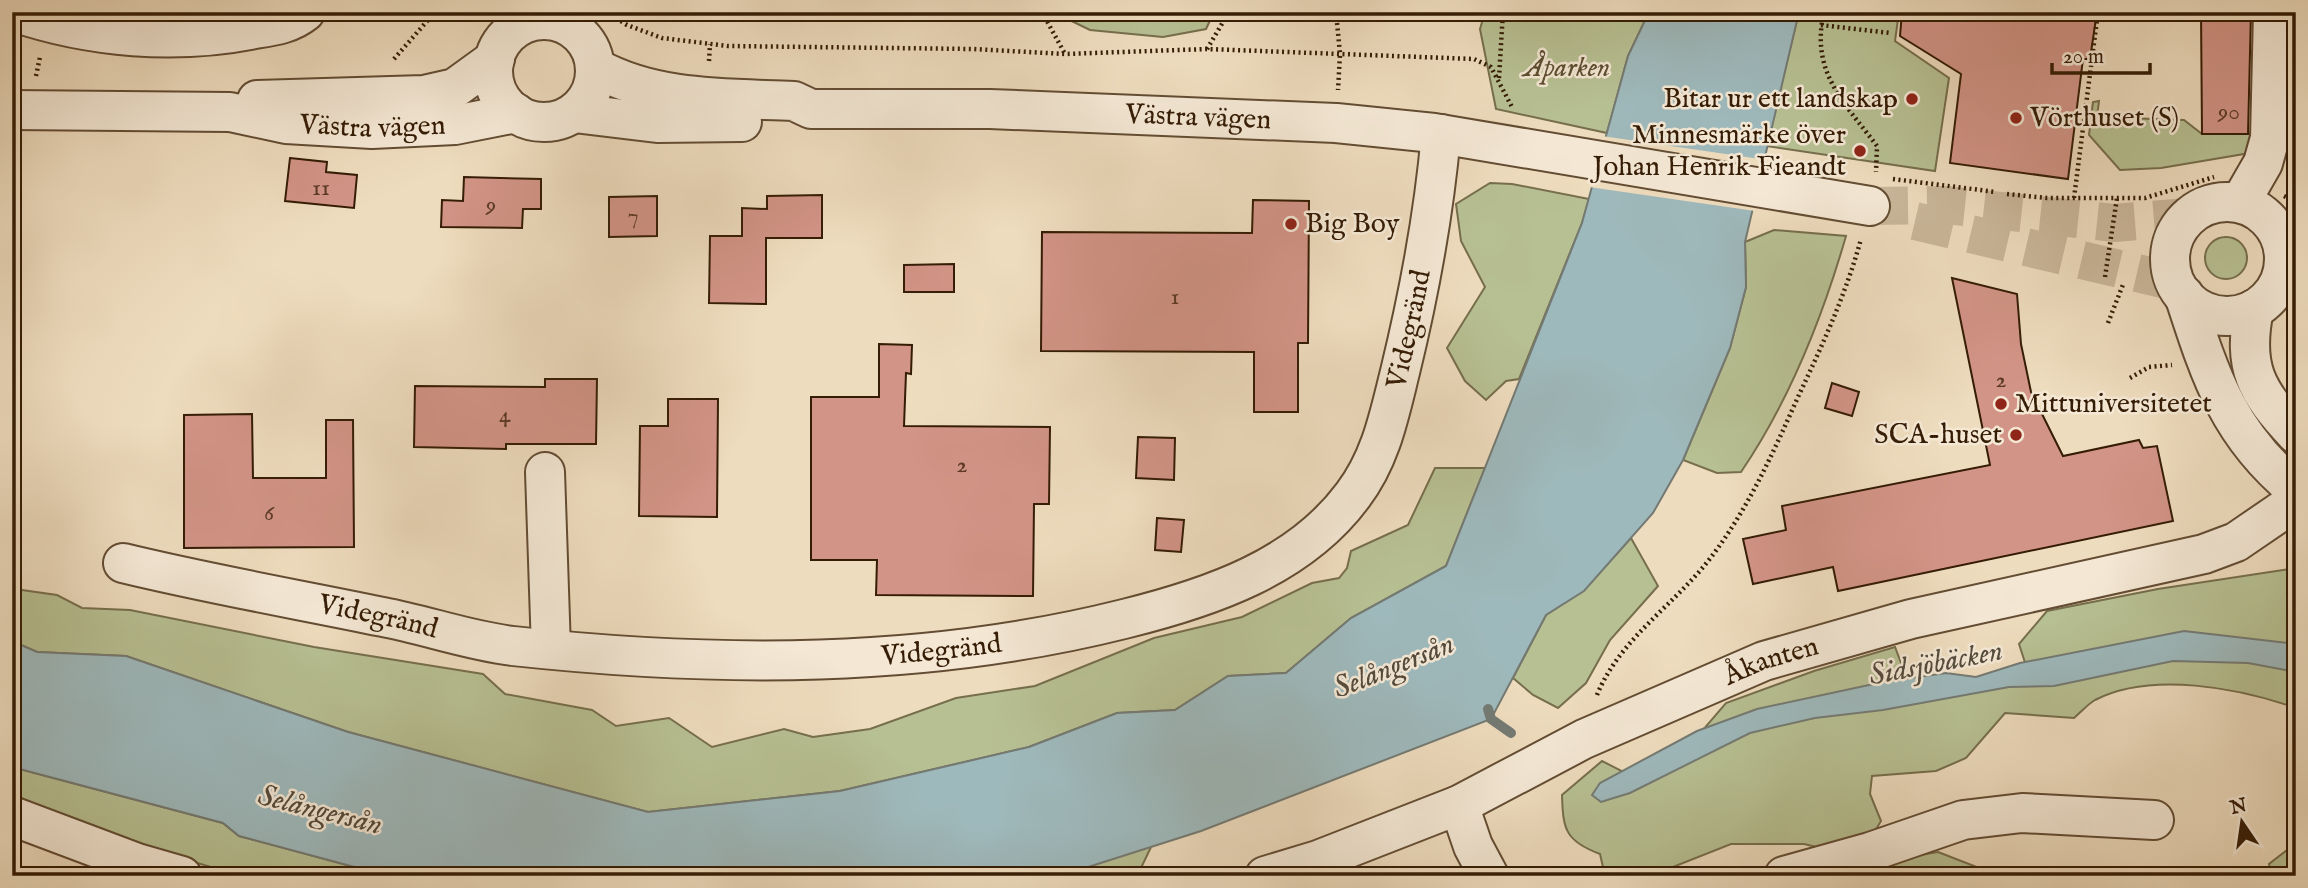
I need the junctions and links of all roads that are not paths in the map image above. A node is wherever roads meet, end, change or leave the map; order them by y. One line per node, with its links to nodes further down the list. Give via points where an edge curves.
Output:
1 (306, 12): 3 (street, via 293,22 239,33 161,38)
2 (2273, 12): 14 (street)
3 (32, 18)
4 (561, 18): 5 (street, via 520,26); 6 (street, via 590,47)
5 (502, 35): 9 (street, Västra vägen, via 456,88 424,95 251,101); 10 (street, via 493,71 498,92)
6 (596, 68): 7 (street, Västra vägen, via 631,85 661,92 794,101); 11 (street, via 591,92)
7 (811, 109): 11 (street, Västra vägen, via 791,121 657,123); 12 (street, Västra vägen, via 990,108 1336,122)
8 (12, 110): 9 (street, Västra vägen)
9 (230, 112): 10 (street, Västra vägen, via 286,124 372,129 455,125)
10 (516, 113): 11 (street, via 544,122)
11 (574, 113)
12 (1441, 134): 13 (street, Västra vägen, via 1791,192); 22 (street, Videgränd, via 1417,302 1377,458 1352,497 1312,538 1261,572 1185,604 1074,631 968,649 750,662)
13 (1872, 191)
14 (2270, 206): 15 (street, via 2213,203 2179,228 2170,261); 16 (street, via 2284,256)
15 (2184, 296): 16 (street, via 2202,310 2220,315 2239,314); 19 (street, via 2211,379 2245,440)
16 (2274, 296): 17 (street, via 2248,338 2249,366 2261,391)
17 (2296, 434)
18 (545, 472): 22 (street)
19 (2296, 490)
20 (2296, 501): 23 (street, Åkanten, via 2236,542 2204,554 1911,619 1764,661 1584,739)
21 (122, 563): 22 (street, Videgränd, via 508,645)
22 (551, 649)
23 (1460, 805): 27 (street, Åkanten); 28 (street)
24 (12, 816): 26 (street)
25 (2154, 820): 29 (street, via 2022,814 1963,820)
26 (182, 876)
27 (1265, 876)
28 (1489, 876)
29 (1784, 876)

